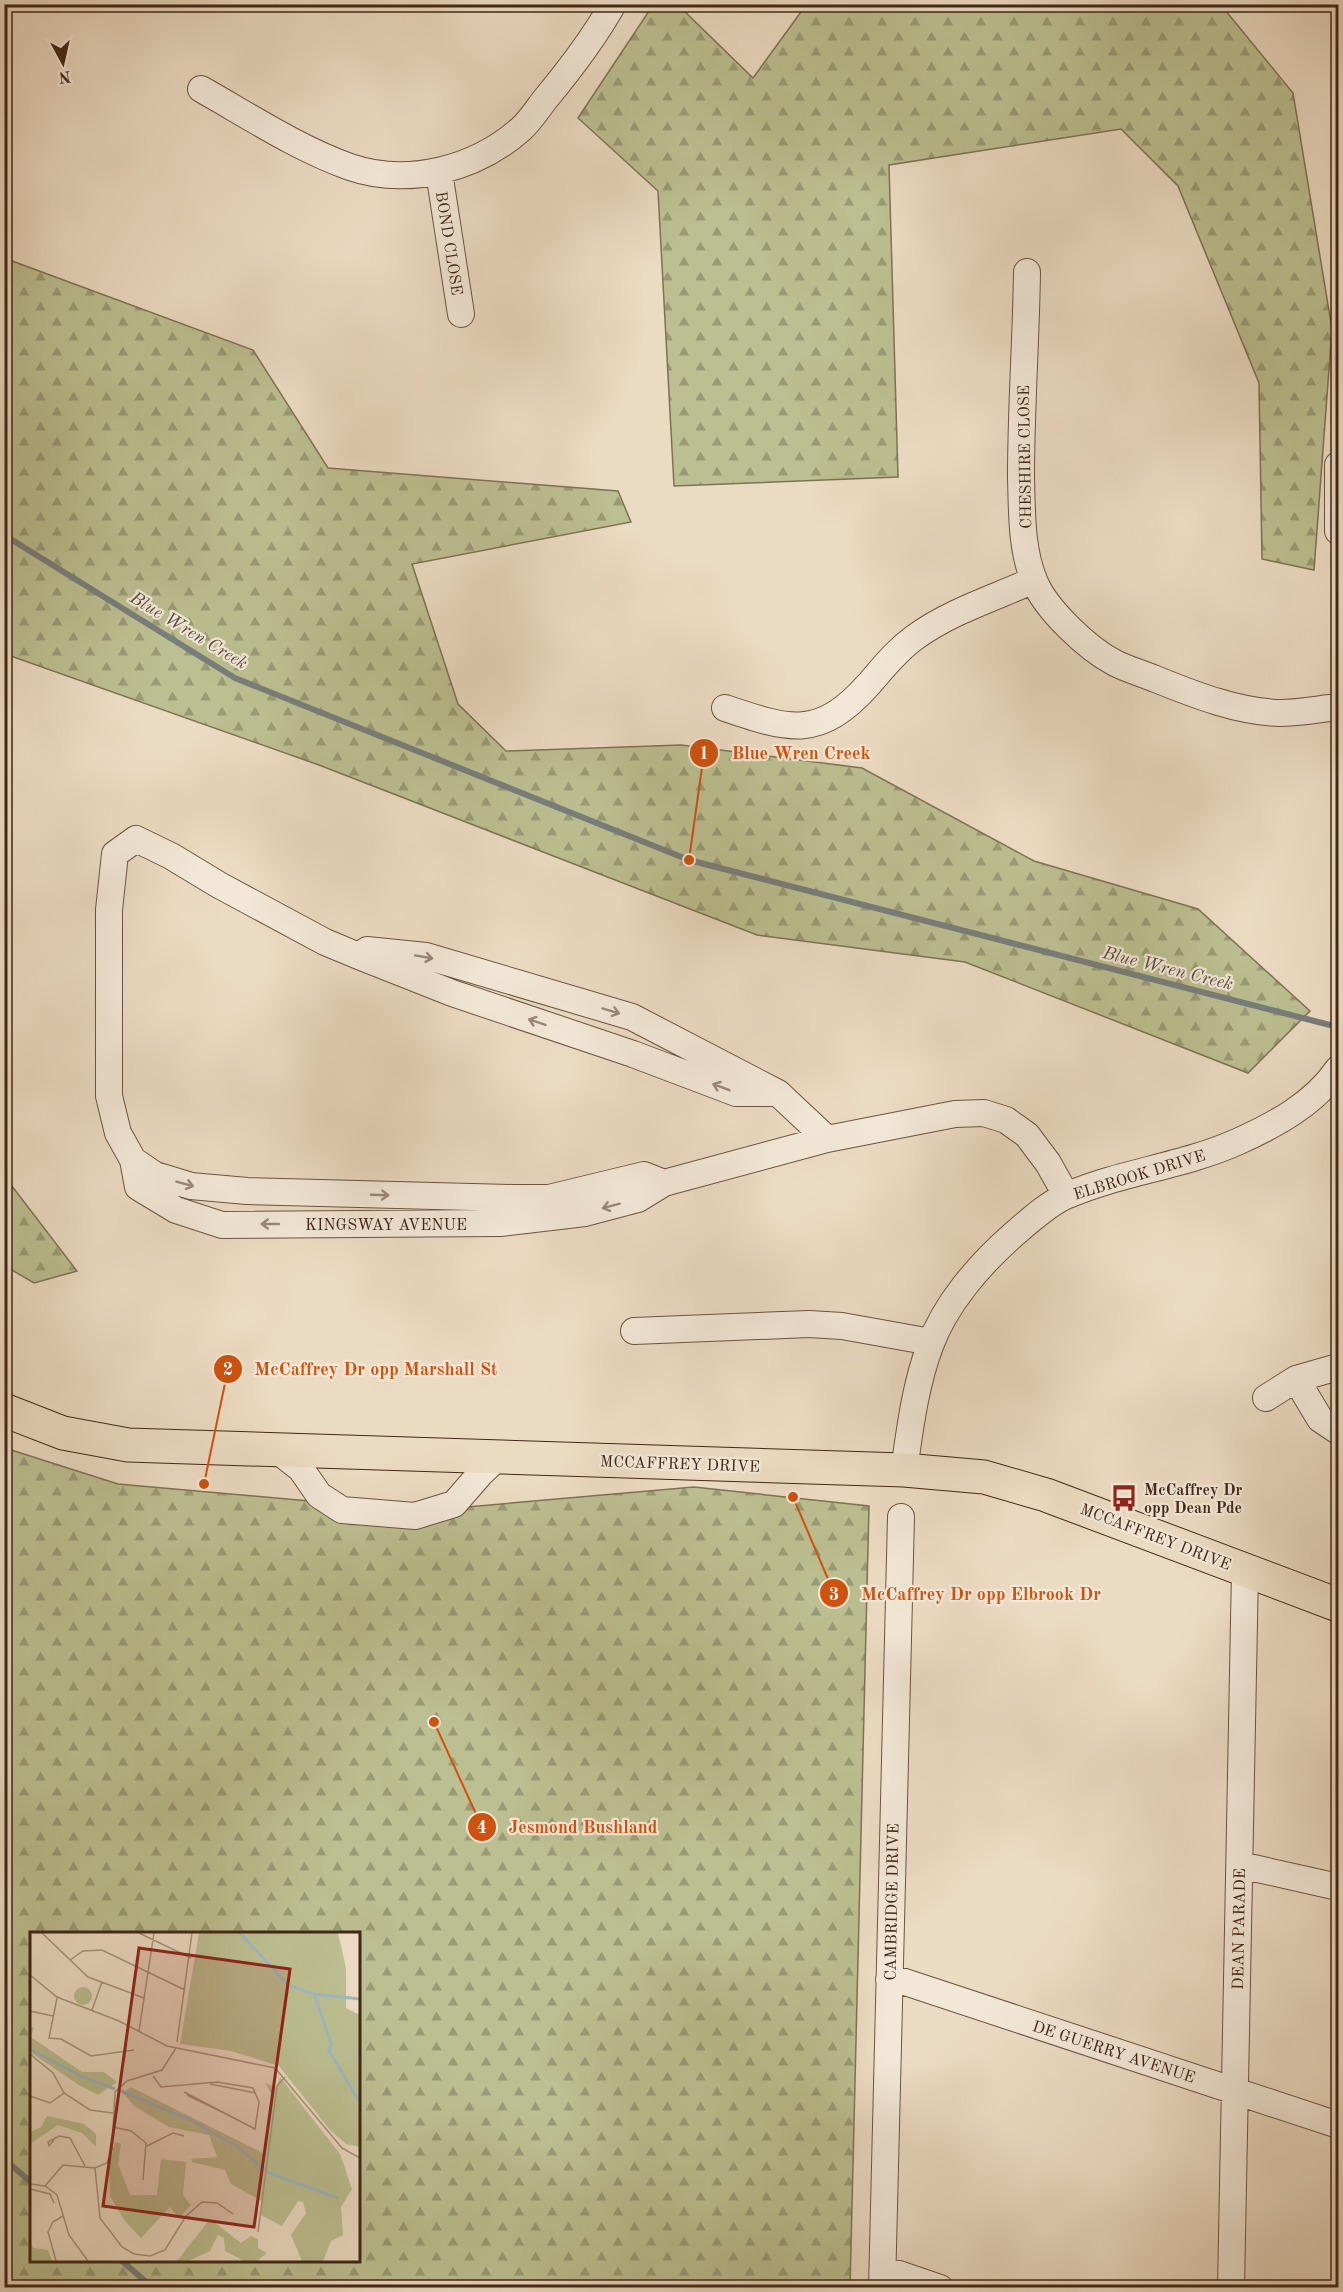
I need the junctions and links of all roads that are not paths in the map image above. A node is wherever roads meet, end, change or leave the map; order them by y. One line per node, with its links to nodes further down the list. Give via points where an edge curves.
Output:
1 (613, 4): 3 (street, via 576,61 522,128 484,154)
2 (201, 89): 3 (street, via 318,154 352,167 376,173)
3 (439, 172): 5 (street, BOND CLOSE)
4 (1027, 272): 8 (street, CHESHIRE CLOSE, via 1022,507)
5 (461, 314)
6 (1338, 465): 7 (street)
7 (1338, 531)
8 (1034, 580): 9 (street, CHESHIRE CLOSE, via 1065,623 1114,663 1187,692 1262,711); 10 (street, via 951,616 914,638 841,711 823,721 785,726)
9 (1338, 707)
10 (725, 708)
11 (325, 942): 13 (street, KINGSWAY AVENUE, one-way to 11, via 736,1093 452,993); 13 (street, KINGSWAY AVENUE, one-way to 13, via 426,956 632,1017); 15 (street, KINGSWAY AVENUE, via 136,839 115,854 109,909 109,1096 118,1133)
12 (1338, 1069): 17 (street, ELBROOK DRIVE, via 1312,1099 1256,1133 1190,1160)
13 (778, 1093): 14 (street, KINGSWAY AVENUE)
14 (827, 1139): 16 (street, KINGSWAY AVENUE); 17 (street, KINGSWAY AVENUE, via 955,1114 995,1115 1027,1135)
15 (133, 1160): 16 (street, KINGSWAY AVENUE, one-way to 16, via 155,1175 191,1186 247,1191 549,1198 644,1175); 16 (street, KINGSWAY AVENUE, one-way to 15, via 638,1199 585,1213 500,1223 222,1224 176,1210 138,1187)
16 (664, 1183)
17 (1066, 1195): 19 (street, ELBROOK DRIVE, via 990,1255 962,1289)
18 (634, 1331): 19 (street, via 809,1323)
19 (931, 1342): 27 (street, ELBROOK DRIVE, via 913,1409)
20 (1338, 1367): 21 (street)
21 (1296, 1379): 22 (street); 24 (street, via 1320,1419)
22 (1266, 1398)
23 (4, 1410): 25 (main road, MCCAFFREY DRIVE, via 63,1433 128,1445)
24 (1338, 1431)
25 (277, 1450): 26 (main road, MCCAFFREY DRIVE); 26 (street, via 301,1469 319,1495 342,1510 415,1516 454,1504)
26 (499, 1456): 27 (main road, MCCAFFREY DRIVE)
27 (904, 1470): 29 (main road, MCCAFFREY DRIVE, via 984,1477 1046,1495)
28 (901, 1517): 33 (street, CAMBRIDGE DRIVE)
29 (1245, 1570): 30 (main road, MCCAFFREY DRIVE); 31 (street, DEAN PARADE)
30 (1338, 1605)
31 (1240, 1865): 32 (street); 34 (street, DEAN PARADE)
32 (1338, 1887)
33 (889, 1980): 34 (street, DE GUERRY AVENUE); 36 (street, CAMBRIDGE DRIVE)
34 (1235, 2091): 35 (street, DE GUERRY AVENUE); 38 (street, DEAN PARADE)
35 (1338, 2125)
36 (883, 2280): 37 (street, via 898,2274)
37 (940, 2288)
38 (1231, 2288)

